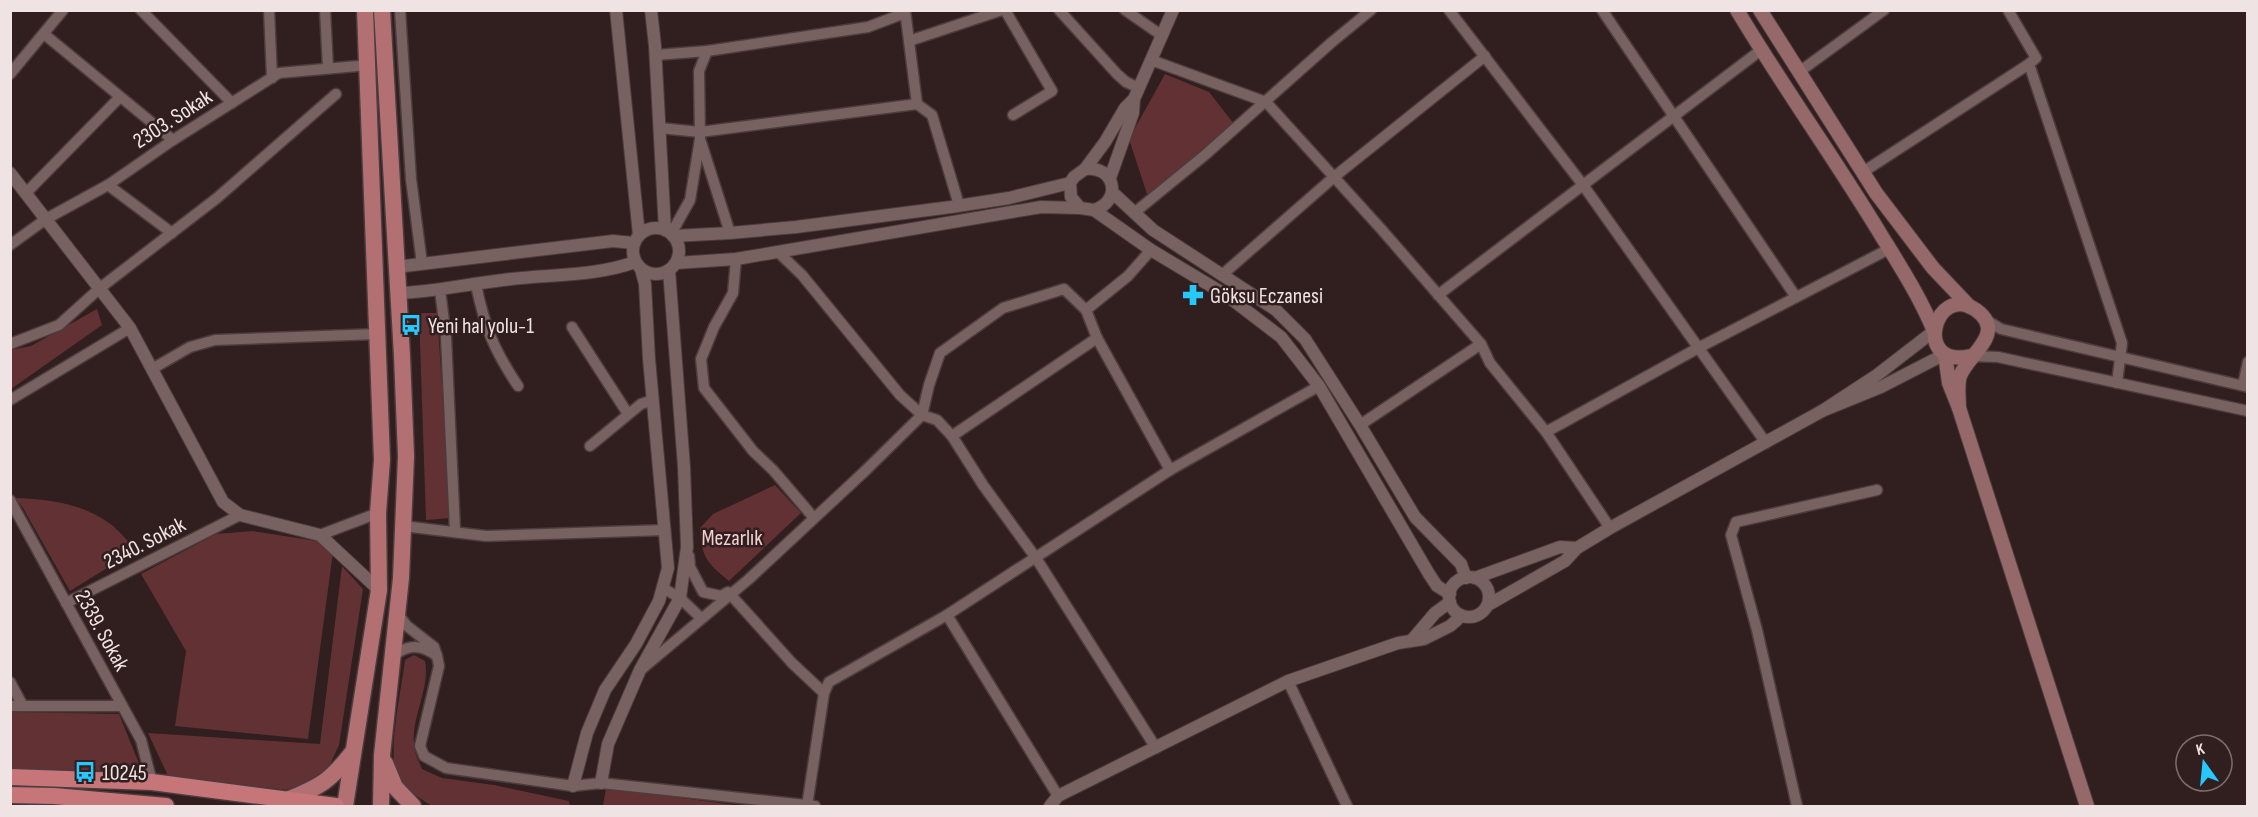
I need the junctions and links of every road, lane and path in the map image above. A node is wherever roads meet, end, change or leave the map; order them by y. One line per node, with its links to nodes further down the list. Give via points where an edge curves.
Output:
1 (63, 10): 22 (street)
2 (141, 10): 40 (street)
3 (269, 10): 35 (street)
4 (325, 10): 32 (street)
5 (365, 10): 31 (main road)
6 (382, 10): 74 (main road)
7 (400, 10): 71 (street, via 411,179)
8 (616, 10): 65 (street)
9 (651, 10): 27 (street)
10 (1004, 10): 24 (street); 42 (street, via 1052,91)
11 (1059, 10): 37 (street)
12 (1125, 10): 23 (street)
13 (1173, 10): 23 (street)
14 (1371, 10): 39 (street)
15 (1449, 10): 28 (street)
16 (1602, 10): 43 (street)
17 (1737, 10): 26 (main road)
18 (1760, 10): 33 (main road)
19 (1884, 10): 33 (street)
20 (2008, 10): 30 (street, via 2036,58)
21 (905, 12): 24 (street); 25 (street, via 868,27)
22 (44, 34): 34 (street); 38 (street)
23 (1161, 35): 29 (street)
24 (909, 41): 41 (street)
25 (707, 51): 27 (street); 45 (street, via 699,71)
26 (1761, 51): 43 (street); 67 (main road)
27 (656, 55): 44 (street)
28 (1485, 57): 50 (street); 54 (street)
29 (1150, 60): 37 (street); 39 (street)
30 (2029, 64): 48 (street); 95 (street, via 2122,343)
31 (369, 65): 32 (street, 2303. Sokak); 88 (main road)
32 (328, 68): 35 (street, 2303. Sokak, via 279,73)
33 (1799, 72): 48 (main road)
34 (10, 74)
35 (272, 78): 40 (street, 2303. Sokak)
36 (336, 94): 62 (street)
37 (1137, 94): 47 (street); 51 (street)
38 (120, 97): 46 (street); 56 (street)
39 (1266, 102): 50 (street); 60 (street)
40 (232, 103): 46 (street, 2303. Sokak)
41 (917, 104): 45 (street); 57 (street, via 932,115)
42 (1013, 115)
43 (1675, 116): 54 (street); 81 (street)
44 (660, 128): 45 (street); 63 (street)
45 (700, 135): 63 (street, via 690,200); 64 (street)
46 (173, 140): 53 (street, 2303. Sokak)
47 (1085, 169): 51 (street, via 1099,169); 52 (street)
48 (1863, 172): 82 (main road, via 1933,268)
49 (10, 173): 56 (street)
50 (1334, 177): 75 (street); 80 (street)
51 (1110, 178): 55 (street)
52 (1070, 183): 57 (street); 58 (street, via 1071,197)
53 (108, 185): 61 (street, 2303. Sokak); 62 (street)
54 (1583, 185): 80 (street); 92 (street)
55 (1112, 192): 59 (street, via 1106,204); 60 (street)
56 (26, 193): 61 (street)
57 (959, 205): 64 (street)
58 (1080, 208): 59 (street); 69 (street, via 1041,207)
59 (1094, 210): 68 (street)
60 (1134, 213): 75 (street)
61 (46, 219): 66 (street, 2303. Sokak); 77 (street)
62 (172, 233): 77 (street)
63 (670, 233): 64 (street); 65 (street, via 656,228 646,230); 73 (street, via 678,244 679,254)
64 (730, 233)
65 (636, 239): 71 (street); 72 (street, via 633,253)
66 (10, 245)
67 (1889, 249): 81 (street); 87 (main road, via 1924,305)
68 (1151, 250): 83 (street, via 1128,276); 100 (street, via 1267,324)
69 (778, 252): 70 (street); 108 (street, via 802,275 900,395)
70 (736, 259): 73 (street); 119 (street, via 733,292 701,360 704,388 753,452)
71 (422, 264): 74 (street)
72 (638, 266): 73 (street, via 660,274); 76 (street); 103 (street, via 645,284)
73 (672, 266): 125 (street)
74 (396, 267): 79 (main road)
75 (1222, 275): 109 (street, via 1276,310 1305,339)
76 (476, 285): 78 (street); 99 (street, via 492,344)
77 (100, 288): 86 (street); 90 (street, via 59,325)
78 (440, 290): 79 (street); 122 (street, via 446,337)
79 (398, 293): 120 (main road, via 406,456)
80 (1438, 295): 91 (street)
81 (1796, 297): 92 (street)
82 (1970, 307): 84 (main road); 87 (main road, via 1953,306 1946,310 1935,323)
83 (1086, 310): 89 (street); 108 (street, via 1064,289 1003,308 940,353)
84 (1983, 318): 94 (main road, via 1987,326 1984,344); 95 (street, via 2001,329)
85 (572, 327): 107 (street)
86 (130, 328): 97 (street); 102 (street)
87 (1934, 331): 93 (main road, via 1938,347); 105 (street)
88 (377, 334): 97 (street, via 215,340 190,347); 117 (main road, via 382,460)
89 (1097, 338): 111 (street); 114 (street)
90 (10, 344)
91 (1480, 344): 109 (street); 110 (street, via 1490,363)
92 (1700, 347): 110 (street); 112 (street)
93 (1945, 354): 94 (main road); 104 (main road, via 1949,383); 105 (street, via 1881,387)
94 (1971, 356): 98 (street, via 1998,357); 104 (main road, via 1959,377)
95 (2121, 357): 98 (street); 101 (street)
96 (2247, 362): 101 (street)
97 (152, 369): 118 (street, via 222,502)
98 (2116, 383): 106 (street)
99 (518, 386)
100 (1319, 386): 114 (street); 134 (street, via 1429,574)
101 (2245, 386)
102 (10, 400)
103 (652, 400): 107 (street); 123 (street)
104 (1959, 408): 170 (main road)
105 (1822, 411): 112 (street)
106 (2247, 411)
107 (628, 414): 113 (street)
108 (922, 415): 111 (street, via 937,420); 119 (street)
109 (1360, 425): 128 (street, via 1415,517)
110 (1546, 432): 121 (street)
111 (952, 436): 127 (street)
112 (1766, 443): 121 (street)
113 (590, 446)
114 (1170, 470): 127 (street)
115 (1877, 490): 169 (street, via 1736,522 1731,535)
116 (10, 500): 135 (street, 2339. Sokak)
117 (378, 513): 124 (street); 131 (main road)
118 (240, 515): 124 (street); 135 (street, 2340. Sokak)
119 (814, 518): 129 (street)
120 (403, 526): 122 (street); 137 (main road)
121 (1610, 528): 126 (street)
122 (455, 530): 123 (street, via 486,536)
123 (665, 530): 130 (street, via 668,568)
124 (320, 535): 131 (street)
125 (687, 547): 129 (street, via 690,567 703,592 721,596); 133 (street)
126 (1577, 548): 128 (street, via 1560,547); 136 (street, via 1565,561)
127 (1036, 558): 138 (street); 151 (street)
128 (1471, 578): 134 (street, via 1459,580); 136 (street, via 1487,588)
129 (739, 586): 132 (street)
130 (663, 588): 133 (street); 157 (street, via 636,644 605,690 587,733)
131 (379, 590): 152 (main road)
132 (730, 594): 140 (street); 147 (street)
133 (680, 598): 140 (street); 144 (street)
134 (1450, 598): 139 (street); 141 (street)
135 (66, 603): 150 (street, 2339. Sokak)
136 (1488, 604): 139 (street, via 1476,616)
137 (397, 613): 142 (main road); 143 (street, via 434,647)
138 (947, 615): 147 (street, via 829,682); 159 (street)
139 (1460, 615): 141 (street, via 1450,626 1424,639)
140 (701, 618): 144 (street)
141 (1412, 640): 145 (street)
142 (393, 656): 143 (street, via 404,647 428,650); 153 (main road)
143 (437, 656): 157 (street, via 439,666 422,728 420,746 424,756 446,768)
144 (640, 670): 156 (street, via 608,744)
145 (1288, 681): 151 (street); 168 (street)
146 (10, 682): 149 (street)
147 (824, 693): 161 (street)
148 (10, 706): 149 (street)
149 (23, 706): 150 (street)
150 (122, 706): 155 (street, 2339. Sokak, via 141,740)
151 (1156, 748): 159 (street)
152 (354, 750): 160 (main road, via 337,773); 164 (main road)
153 (382, 755): 165 (main road); 166 (main road, via 395,787)
154 (10, 777): 155 (highway)
155 (152, 782): 160 (highway)
156 (600, 783): 157 (street); 161 (street)
157 (573, 786)
158 (10, 795): 162 (highway)
159 (1058, 796): 167 (street)
160 (294, 802): 163 (highway)
161 (811, 806)
162 (166, 807)
163 (336, 807)
164 (345, 807)
165 (381, 807)
166 (413, 807)
167 (1050, 807)
168 (1347, 807)
169 (1797, 807)
170 (2087, 807)

